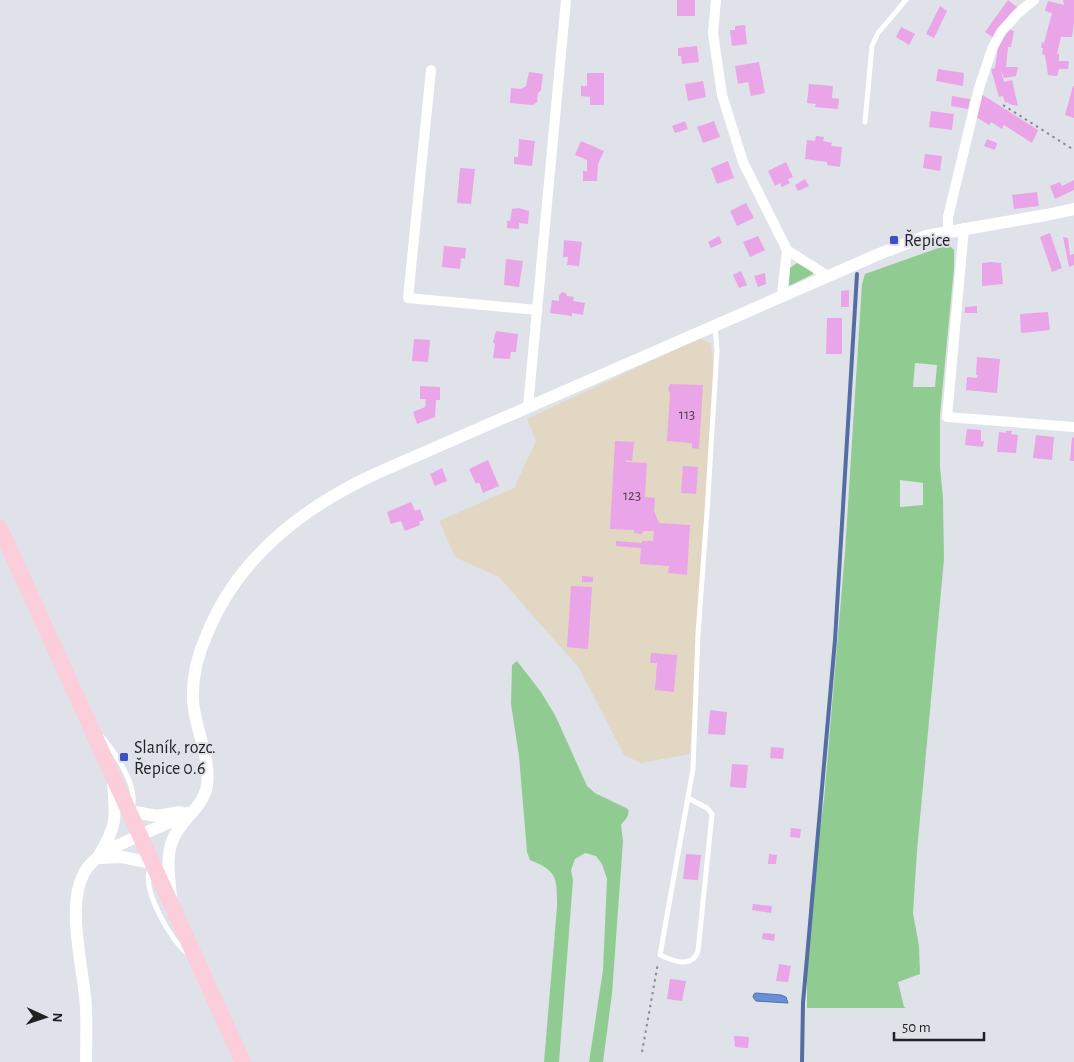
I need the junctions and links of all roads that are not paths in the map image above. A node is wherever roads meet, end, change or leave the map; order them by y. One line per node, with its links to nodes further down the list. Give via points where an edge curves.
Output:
1 (566, 0): 13 (street)
2 (716, 0): 10 (street, via 713,33 722,96 743,162)
3 (906, 0): 6 (lane, via 878,33 872,46)
4 (1034, 0): 9 (street, via 1001,32 992,49 979,88 948,217)
5 (431, 70): 13 (street, via 408,298)
6 (865, 122)
7 (1074, 208): 8 (street)
8 (964, 228): 9 (street); 16 (street, via 948,417)
9 (948, 231): 11 (street, via 926,236)
10 (787, 250): 11 (street); 12 (street)
11 (826, 276): 12 (street)
12 (782, 295): 14 (street)
13 (537, 310): 15 (street)
14 (715, 326): 15 (street); 20 (lane, via 716,369 697,653 693,769)
15 (528, 407): 21 (street, via 340,491 291,523 242,572 210,624 195,675 193,700 207,778 206,791)
16 (1074, 427)
17 (0, 528): 18 (main road)
18 (87, 719): 19 (main road); 22 (lane, via 117,755 133,791)
19 (112, 774): 22 (main road); 24 (street, via 113,829)
20 (688, 798): 20 (lane, via 712,814 698,951 692,961 674,962 660,955)
21 (196, 806): 22 (street, via 165,816); 23 (street); 26 (street, via 176,831 171,844)
22 (129, 811): 23 (main road)
23 (140, 836): 24 (street); 25 (main road)
24 (96, 859): 25 (street, via 122,857); 28 (street, via 81,878 75,900 86,1008)
25 (152, 864): 26 (main road); 27 (lane, via 148,885 165,926 176,943)
26 (171, 906): 27 (main road)
27 (195, 959): 29 (main road)
28 (86, 1062)
29 (243, 1062)

